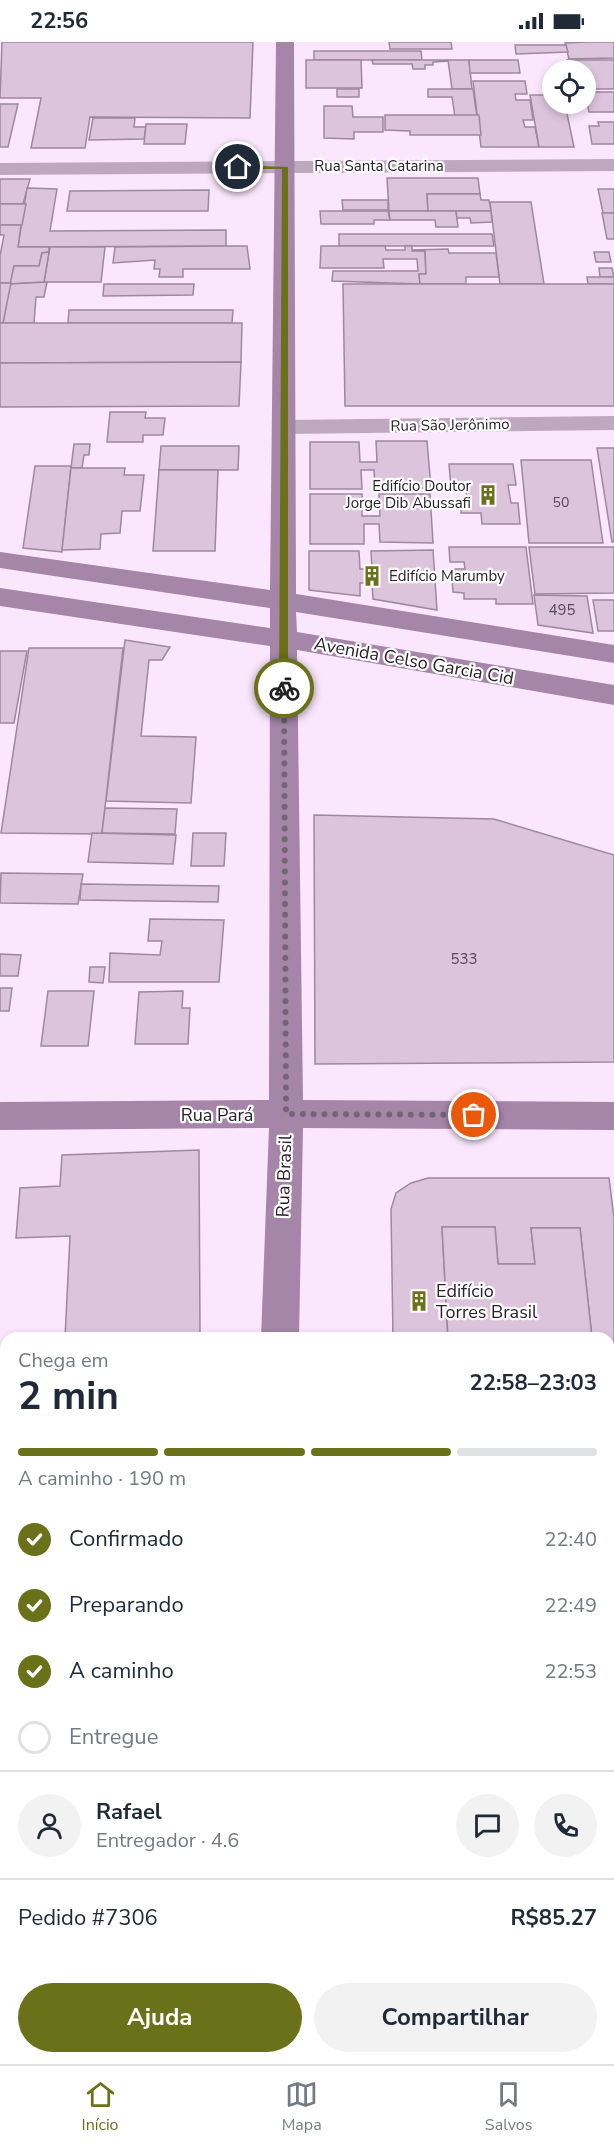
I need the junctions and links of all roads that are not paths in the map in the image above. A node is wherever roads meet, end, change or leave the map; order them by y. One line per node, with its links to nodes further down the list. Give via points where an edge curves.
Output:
1 (285, 42): 3 (street, Rua Brasil)
2 (614, 165): 3 (street, Rua Santa Catarina)
3 (285, 167): 4 (street, Rua Santa Catarina); 6 (street, Rua Brasil)
4 (0, 169)
5 (614, 423): 6 (street, Rua São Jerônimo)
6 (285, 427): 9 (street, Rua Brasil)
7 (0, 560): 9 (street, Avenida Celso Garcia Cid)
8 (0, 597): 10 (street, Avenida Celso Garcia Cid)
9 (283, 601): 10 (street, Rua Brasil); 11 (street, Avenida Celso Garcia Cid)
10 (283, 639): 12 (street, Avenida Celso Garcia Cid); 13 (street, Rua Brasil)
11 (614, 654)
12 (614, 695)
13 (286, 1114): 14 (street, Rua Pará); 15 (street, Rua Pará); 16 (street, Rua Brasil)
14 (0, 1116)
15 (614, 1116)
16 (280, 1332)

